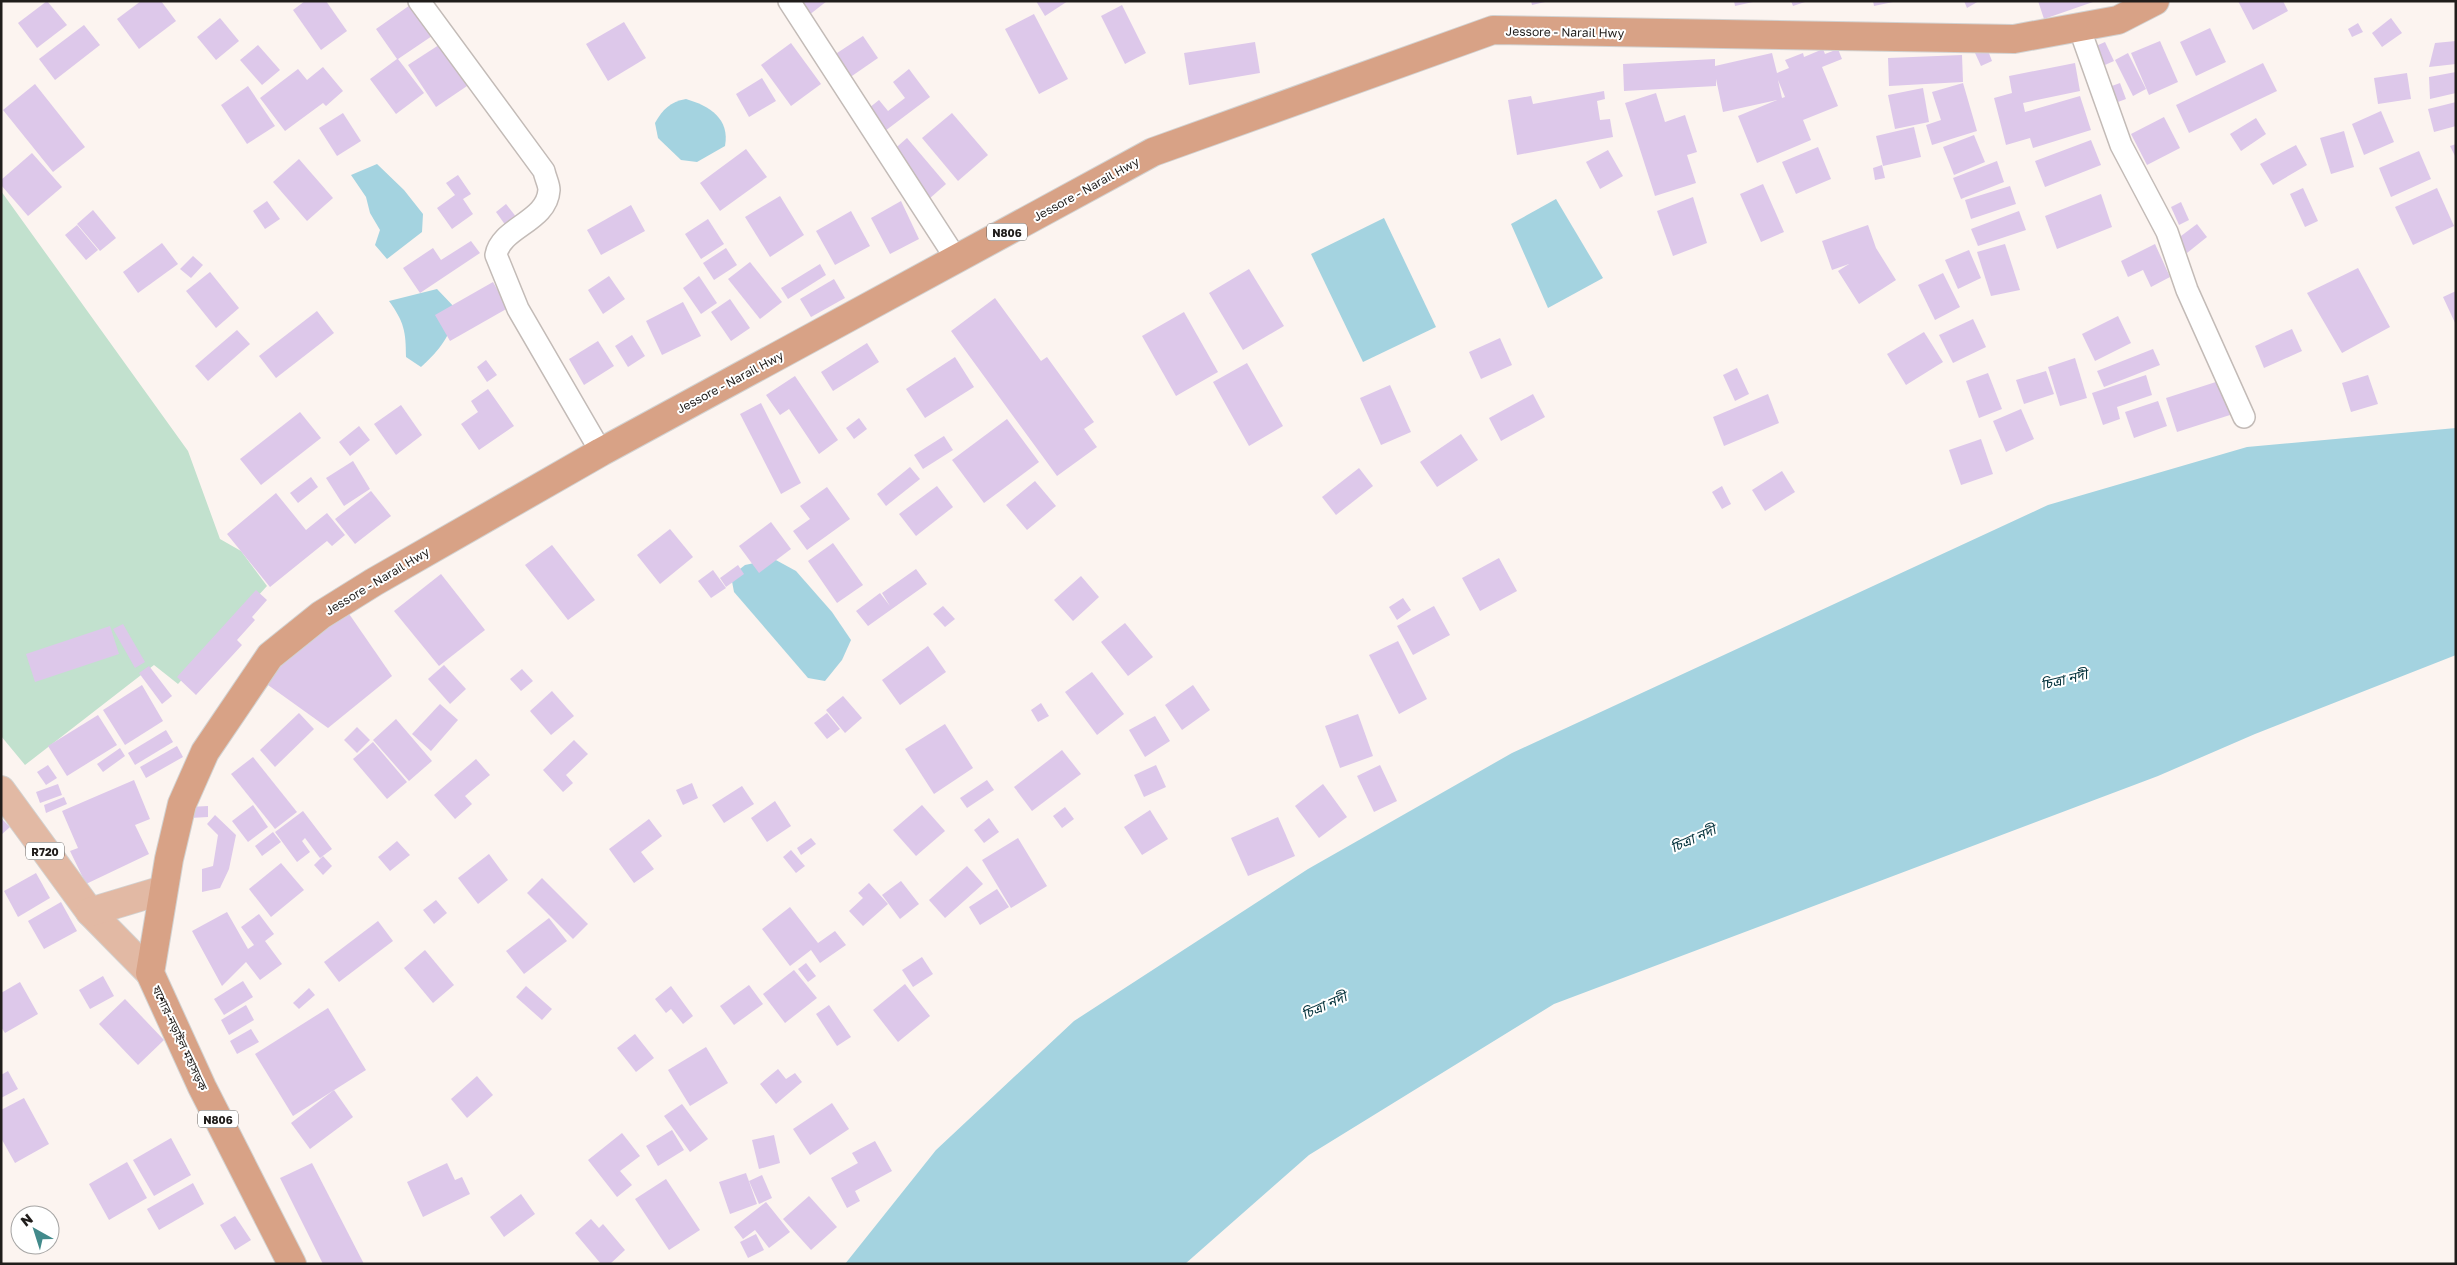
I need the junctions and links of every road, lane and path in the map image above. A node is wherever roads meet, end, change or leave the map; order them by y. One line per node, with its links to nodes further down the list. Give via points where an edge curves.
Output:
1 (419, 1): 7 (street, via 544,171 549,188 547,199 532,219 501,242 496,255 518,309)
2 (789, 1): 5 (street)
3 (2155, 1): 4 (highway, Jessore - Narail Hwy / N806, via 2118,20)
4 (2079, 27): 5 (highway, Jessore - Narail Hwy / N806, via 2014,39 1494,30 1153,152); 6 (street, via 2121,145 2167,232 2187,290)
5 (958, 260): 7 (highway, Jessore - Narail Hwy / N806)
6 (2244, 417)
7 (602, 452): 9 (highway, Jessore - Narail Hwy / N806, via 374,582 321,615 270,656 205,752 186,795)
8 (1, 790): 10 (main road, R720)
9 (163, 890): 10 (main road); 11 (highway, Jessore - Narail Hwy / N806)
10 (90, 912): 11 (main road, R720)
11 (150, 973): 12 (highway, যশোর-নড়াইল মহাসড়ক / N806, via 202,1087)
12 (292, 1264)

